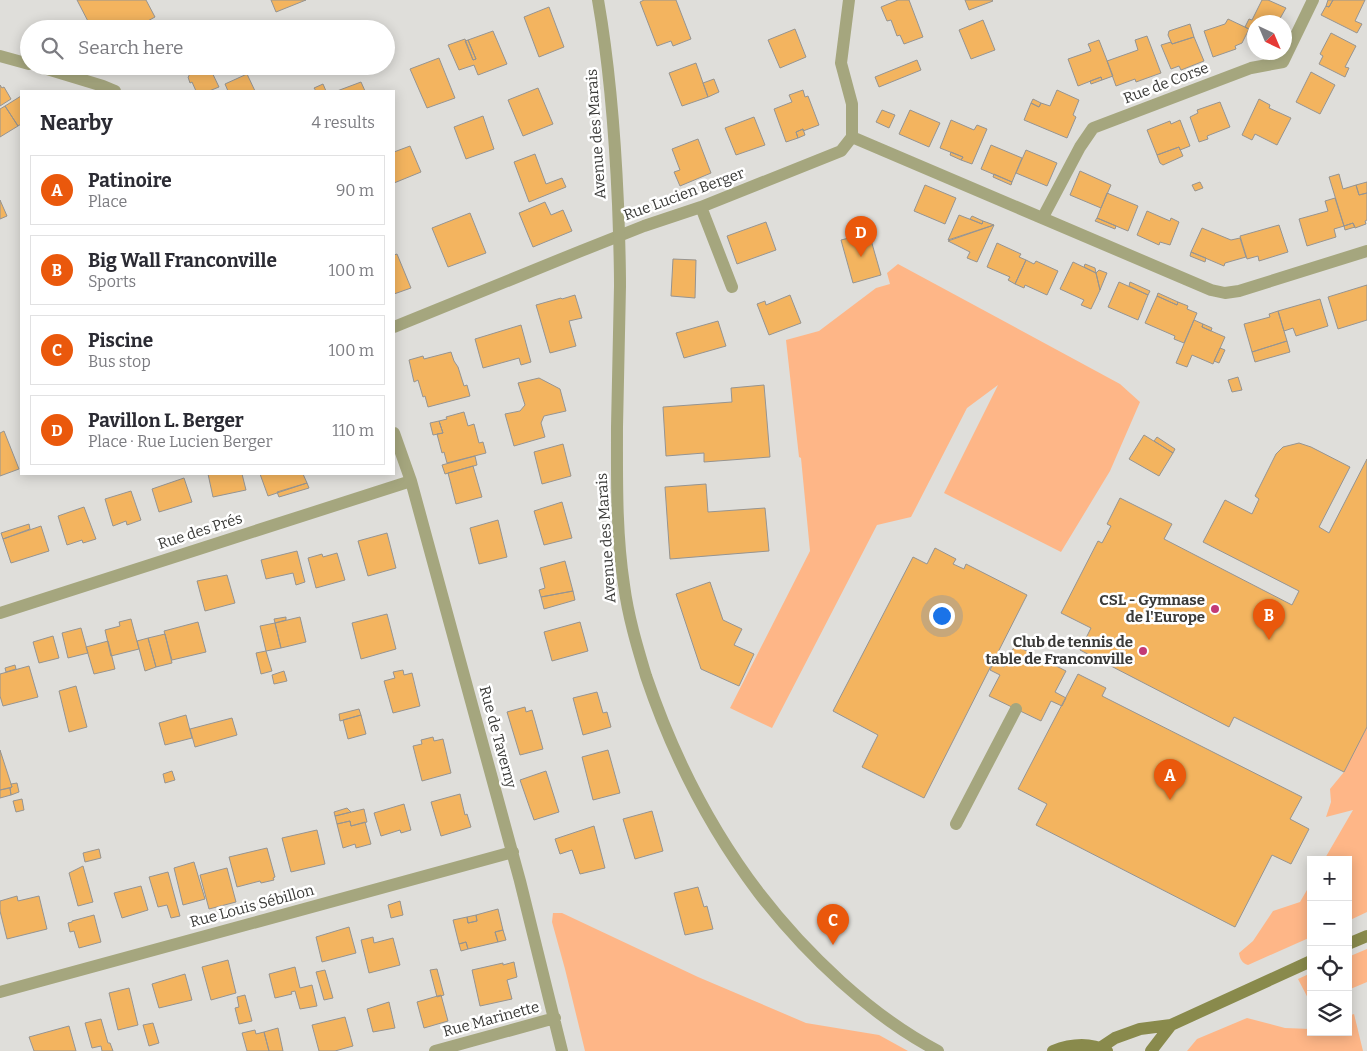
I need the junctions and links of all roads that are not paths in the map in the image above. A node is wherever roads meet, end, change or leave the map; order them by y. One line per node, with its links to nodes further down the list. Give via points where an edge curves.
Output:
1 (598, 0): 11 (street, Avenue des Marais, via 612,99)
2 (849, 0): 8 (street, via 841,63 852,104)
3 (1313, 0): 10 (street, Rue de Corse, via 1283,62 1251,68 1093,128)
4 (1, 55): 5 (street)
5 (20, 61)
6 (67, 75): 7 (street)
7 (112, 90)
8 (852, 136): 9 (street, Rue Lucien Berger, via 841,151); 10 (street)
9 (701, 207): 11 (street, Rue Lucien Berger); 13 (street)
10 (1042, 217): 12 (street, via 1211,290 1225,293)
11 (619, 236): 14 (street, Rue Lucien Berger); 30 (street, Avenue des Marais, via 616,491 623,584 629,618 668,735 680,764 727,849 779,919 860,998)
12 (1367, 251)
13 (732, 287)
14 (395, 327)
15 (395, 436): 16 (street, Rue de Taverny)
16 (411, 481): 17 (street, Rue des Prés); 20 (street, Rue de Taverny)
17 (0, 613)
18 (1016, 709): 19 (street)
19 (956, 824)
20 (513, 852): 24 (street, Rue Louis Sébillon); 25 (street, Rue de Taverny)
21 (1367, 936): 22 (main road)
22 (1352, 942)
23 (1307, 963): 26 (main road)
24 (0, 992)
25 (555, 1018): 28 (street, Rue Marinette); 29 (street, Rue de Taverny)
26 (1171, 1025): 27 (main road, via 1140,1029 1115,1038); 32 (main road)
27 (1103, 1049): 31 (main road, via 1083,1044)
28 (435, 1051)
29 (562, 1051)
30 (938, 1051)
31 (1053, 1051)
32 (1151, 1051)

